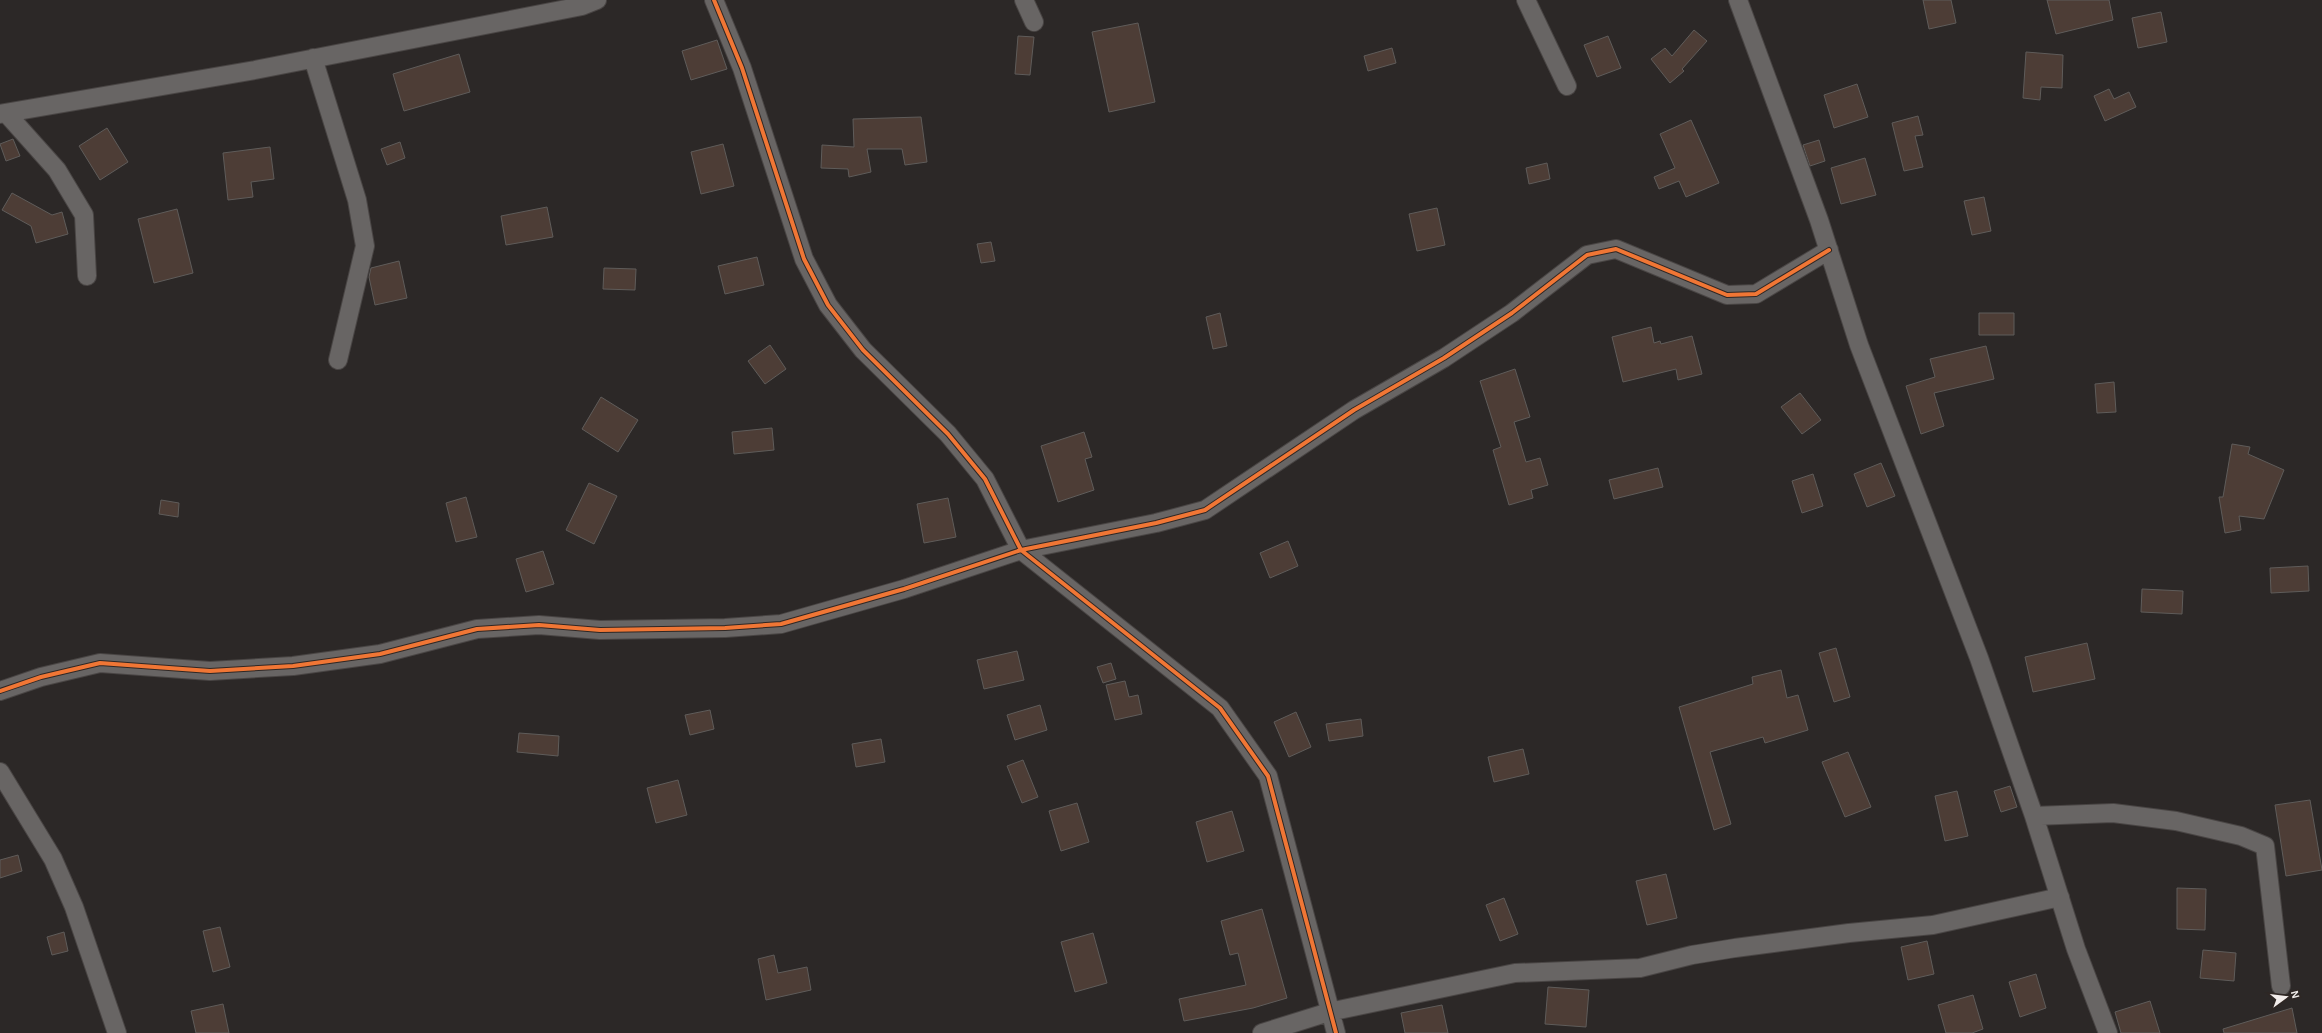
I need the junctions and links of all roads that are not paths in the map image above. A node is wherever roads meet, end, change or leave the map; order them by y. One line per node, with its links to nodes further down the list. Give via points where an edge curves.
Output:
1 (597, 0): 7 (street, via 582,6)
2 (714, 0): 13 (street, via 742,68 804,259 828,305 863,350 948,434 985,479)
3 (1024, 0): 6 (street)
4 (1526, 0): 8 (street)
5 (1738, 0): 10 (street)
6 (1034, 22)
7 (313, 58): 9 (street); 12 (street, via 357,200 365,246)
8 (1567, 86)
9 (3, 113): 11 (street, via 57,170 84,215)
10 (1829, 250): 13 (street, via 1756,294 1727,294 1616,249 1587,255 1506,317 1444,358 1354,410 1205,510 1156,523); 16 (street, via 1859,345 1979,658)
11 (87, 276)
12 (338, 360)
13 (1021, 550): 14 (street, via 904,589 781,624 725,628 600,630 539,625 477,629 380,654 293,666 210,671 100,663 41,677); 19 (street, via 1220,708 1268,776)
14 (0, 691)
15 (0, 772): 20 (street, via 54,859 74,907)
16 (2034, 816): 17 (street); 18 (street, via 2113,813 2176,821 2241,836 2265,846)
17 (2060, 897): 19 (street, via 1934,925 1750,946 1692,955 1640,968 1515,973); 23 (street, via 2076,949)
18 (2281, 986)
19 (1329, 1012): 21 (street); 22 (street)
20 (117, 1033)
21 (1262, 1033)
22 (1336, 1033)
23 (2108, 1033)

